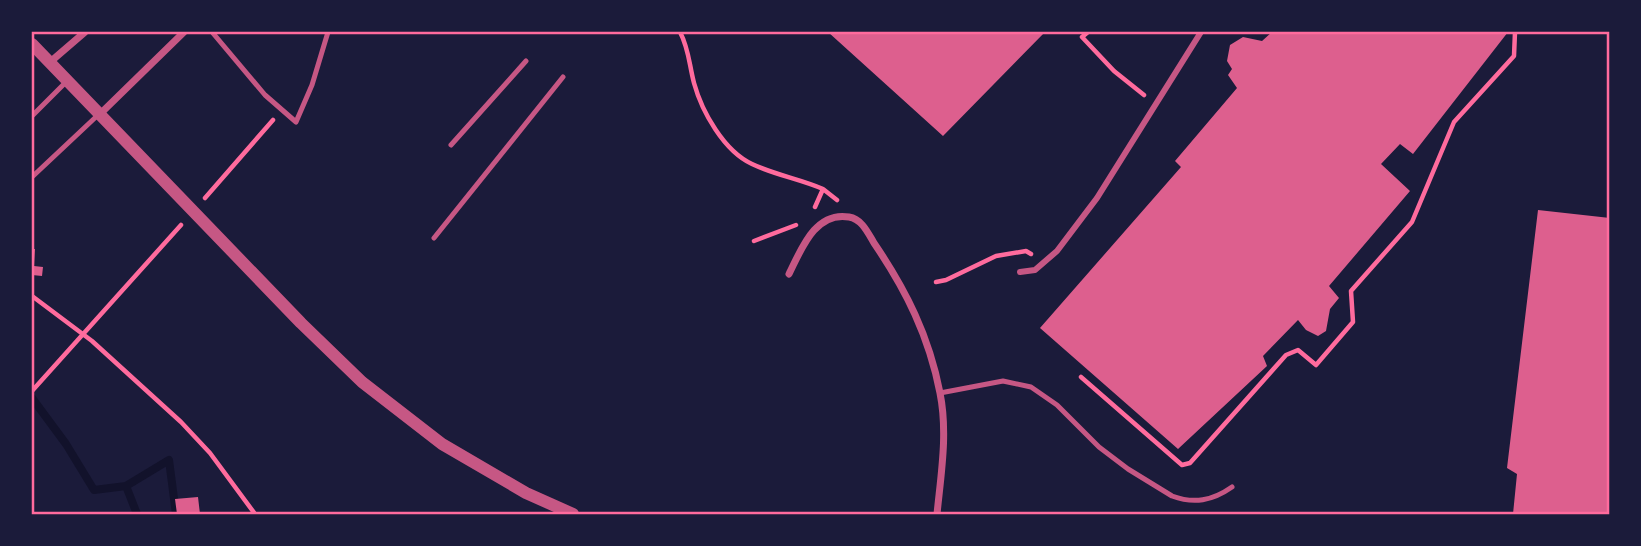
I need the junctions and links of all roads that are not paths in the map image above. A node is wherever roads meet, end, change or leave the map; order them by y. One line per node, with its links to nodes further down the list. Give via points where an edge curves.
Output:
1 (85, 32): 8 (street)
2 (184, 32): 12 (street)
3 (212, 32): 4 (lane, via 296,122)
4 (328, 32)
5 (1201, 32): 16 (street, via 1097,198 1057,251 1035,270)
6 (32, 44): 8 (street)
7 (526, 61): 13 (lane)
8 (49, 63): 10 (street)
9 (563, 77): 15 (lane)
10 (68, 79): 11 (lane); 12 (street)
11 (32, 116)
12 (98, 116): 14 (lane); 20 (street, via 362,382 473,464)
13 (451, 145)
14 (32, 177)
15 (434, 238)
16 (1020, 272)
17 (789, 274): 18 (street, via 814,230 831,219 858,220 914,307)
18 (940, 393): 19 (lane, via 1003,381 1031,387 1058,405 1099,447 1172,496 1212,499); 21 (street, via 944,432)
19 (1232, 487)
20 (573, 514)
21 (937, 514)

